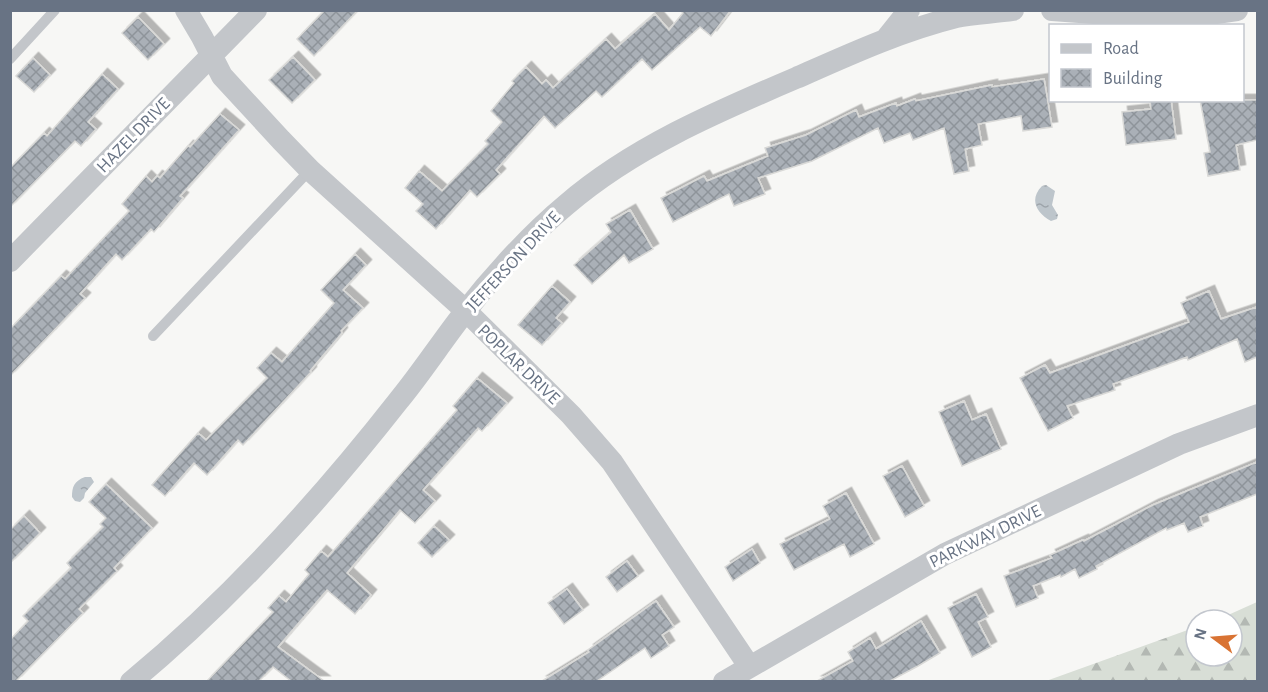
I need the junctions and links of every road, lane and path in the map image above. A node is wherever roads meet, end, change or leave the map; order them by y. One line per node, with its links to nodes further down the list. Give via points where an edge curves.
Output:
1 (55, 10): 10 (lane)
2 (186, 10): 9 (street, POPLAR DRIVE)
3 (256, 10): 9 (street, HAZEL DRIVE)
4 (909, 10): 8 (street)
5 (1013, 10): 8 (street, JEFFERSON DRIVE, via 958,17)
6 (1052, 10): 7 (street, via 1175,20)
7 (1237, 10)
8 (885, 40): 13 (street, JEFFERSON DRIVE, via 692,125 601,177 529,240)
9 (211, 56): 11 (street, POPLAR DRIVE, via 222,76); 12 (street, HAZEL DRIVE)
10 (10, 59)
11 (310, 170): 13 (street, POPLAR DRIVE); 14 (lane)
12 (10, 261)
13 (465, 310): 16 (street, POPLAR DRIVE, via 571,415 612,462); 17 (street, JEFFERSON DRIVE, via 336,479 249,573)
14 (153, 336)
15 (1257, 415): 16 (street, PARKWAY DRIVE, via 1179,444 945,554)
16 (749, 666): 18 (street, PARKWAY DRIVE)
17 (131, 681)
18 (724, 681)

